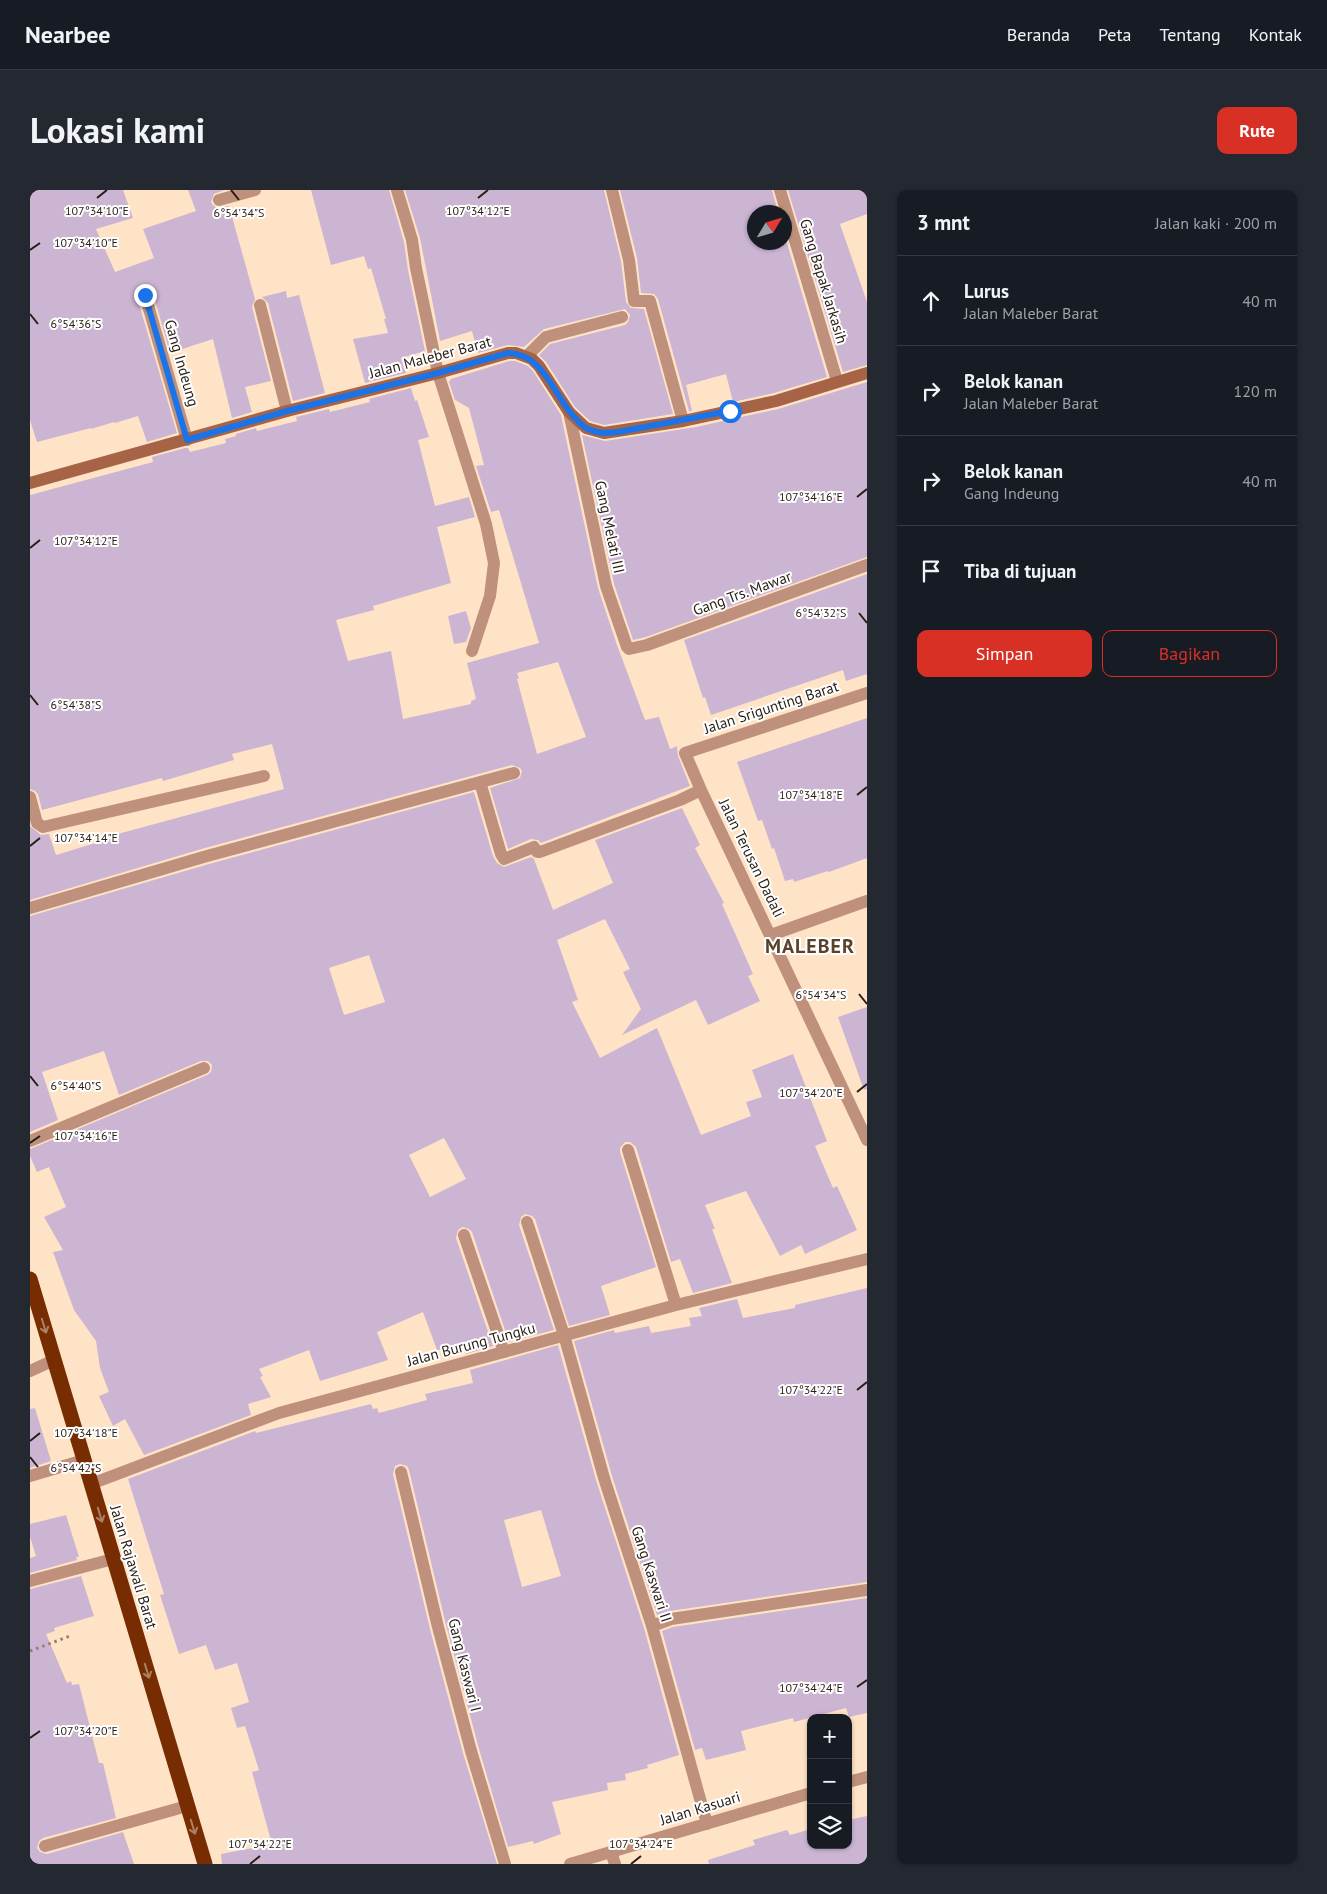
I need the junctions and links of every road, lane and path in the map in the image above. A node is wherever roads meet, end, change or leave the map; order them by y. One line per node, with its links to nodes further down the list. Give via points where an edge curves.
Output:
1 (255, 190): 5 (street)
2 (397, 190): 10 (street, via 412,240)
3 (612, 190): 15 (street, via 629,260 634,302 650,301)
4 (780, 190): 12 (street, Gang Bapak Jarkasih)
5 (226, 196)
6 (145, 295): 16 (street, Gang Indeung)
7 (260, 305): 13 (street)
8 (622, 317): 9 (street, via 546,337)
9 (527, 356): 10 (street, Jalan Maleber Barat, via 508,353); 14 (street, via 539,366)
10 (438, 373): 13 (street, Jalan Maleber Barat); 20 (street, via 486,524 494,564 490,596)
11 (867, 373): 12 (street)
12 (837, 381): 15 (street, via 776,401)
13 (287, 411): 16 (street, Jalan Maleber Barat)
14 (569, 412): 15 (street, via 586,428 604,433); 19 (street, Gang Melati III, via 606,586)
15 (683, 421)
16 (187, 440): 17 (street, Jalan Maleber Barat)
17 (30, 483)
18 (867, 565): 19 (street, Gang Trs. Mawar, via 648,645 633,649)
19 (627, 647)
20 (472, 651)
21 (867, 692): 22 (street, Jalan Srigunting Barat)
22 (685, 753): 26 (street, Jalan Terusan Dadali)
23 (514, 773): 25 (street)
24 (264, 776): 27 (street, via 43,827 37,823)
25 (480, 782): 26 (street, via 504,859 534,847 540,852); 29 (street)
26 (701, 790): 30 (street, Jalan Terusan Dadali)
27 (30, 797)
28 (867, 901): 30 (street)
29 (30, 908)
30 (771, 935): 32 (street, Jalan Terusan Dadali)
31 (204, 1068): 33 (street)
32 (867, 1140)
33 (30, 1141)
34 (628, 1150): 39 (street)
35 (527, 1222): 40 (street, Gang Kaswari II)
36 (464, 1235): 41 (street)
37 (867, 1259): 39 (street, Jalan Burung Tungku)
38 (30, 1279): 42 (highway, Jalan Rajawali Barat, one-way to 42)
39 (676, 1305): 40 (street, Jalan Burung Tungku)
40 (564, 1335): 41 (street, Jalan Burung Tungku); 51 (street, Gang Kaswari II, via 604,1478)
41 (504, 1352): 47 (street, Jalan Burung Tungku, via 278,1413)
42 (54, 1360): 43 (street); 44 (highway, Jalan Rajawali Barat)
43 (30, 1371)
44 (84, 1460): 46 (street); 47 (highway, Jalan Rajawali Barat)
45 (401, 1472): 62 (street, Gang Kaswari I, via 438,1627)
46 (30, 1476)
47 (91, 1484): 48 (highway, Jalan Rajawali Barat, one-way to 48)
48 (114, 1559): 49 (street); 57 (highway, Jalan Rajawali Barat, one-way to 57)
49 (30, 1581)
50 (867, 1590): 51 (street, via 671,1619)
51 (652, 1626): 58 (street, Gang Kaswari II)
52 (70, 1636): 53 (path)
53 (30, 1651)
54 (867, 1777): 55 (street)
55 (852, 1781)
56 (807, 1794): 58 (street, Jalan Kasuari)
57 (187, 1806): 59 (street); 61 (highway, Jalan Rajawali Barat, one-way to 61)
58 (707, 1824): 60 (street, Jalan Kasuari)
59 (45, 1846)
60 (613, 1858): 63 (street, Jalan Kasuari)
61 (204, 1864)
62 (505, 1864)
63 (570, 1864)

